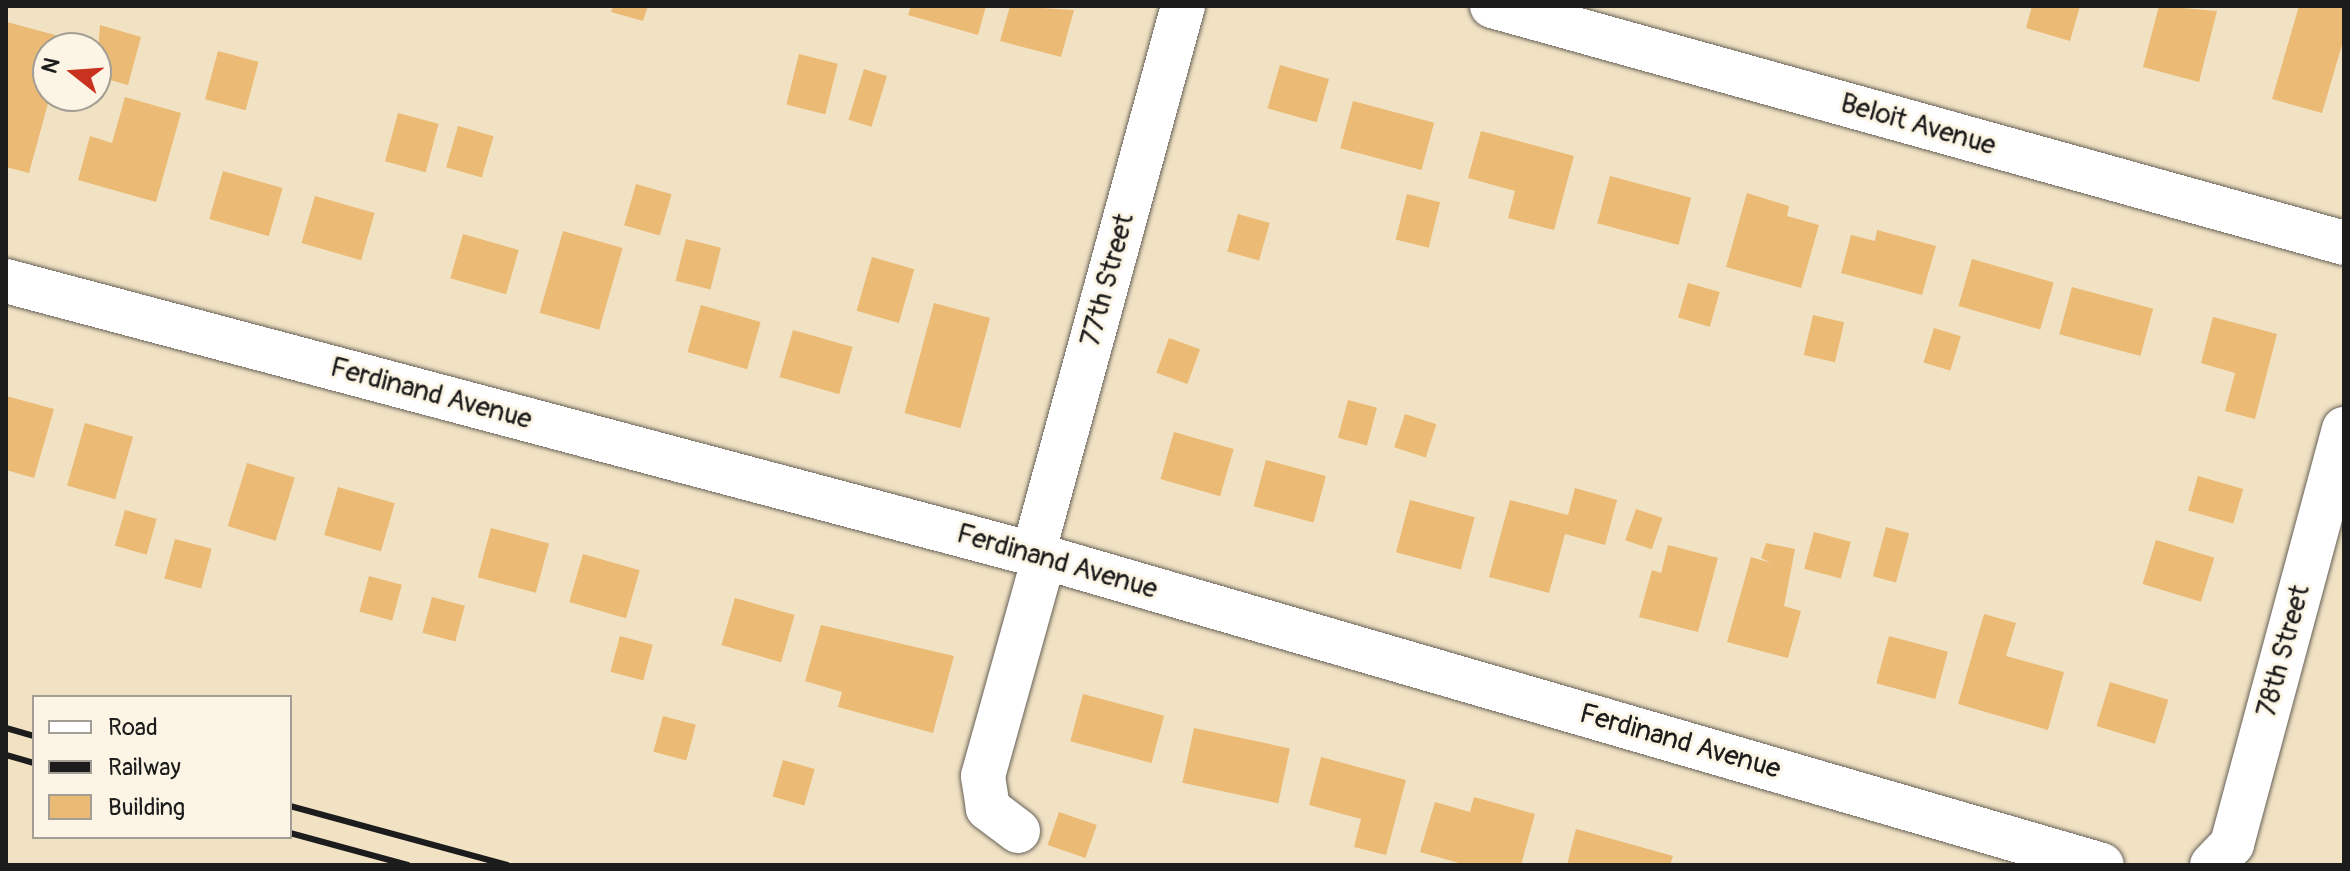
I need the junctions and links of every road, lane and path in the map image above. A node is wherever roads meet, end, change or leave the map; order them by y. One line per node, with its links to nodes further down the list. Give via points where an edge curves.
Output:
1 (1183, 6): 6 (street, 77th Street)
2 (1492, 6): 3 (street, Beloit Avenue)
3 (2344, 243)
4 (6, 281): 6 (street, Ferdinand Avenue)
5 (2344, 429): 9 (street, 78th Street, via 2232,844)
6 (1039, 556): 7 (street, 77th Street, via 983,776 988,808); 8 (street, Ferdinand Avenue)
7 (1018, 831)
8 (2102, 865)
9 (2212, 865)

